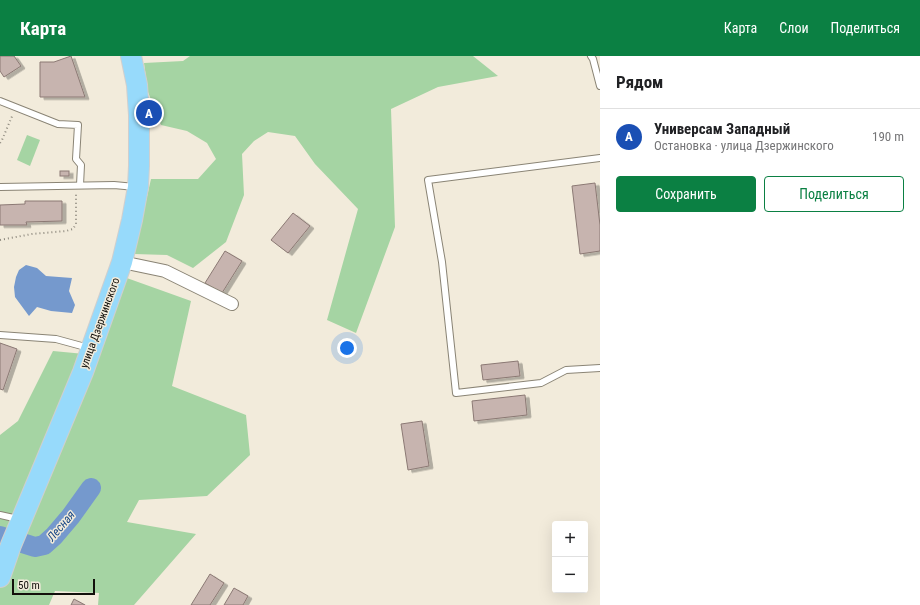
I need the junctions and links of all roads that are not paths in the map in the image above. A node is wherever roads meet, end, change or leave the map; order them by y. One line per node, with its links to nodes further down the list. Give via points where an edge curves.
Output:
1 (131, 56): 8 (main road, улица Дзержинского, via 139,115)
2 (591, 56): 3 (lane)
3 (600, 86)
4 (0, 101): 6 (lane, via 58,124 78,125 76,159 81,165)
5 (600, 158): 13 (lane, via 428,180 442,262 456,393 541,383 566,370)
6 (78, 185): 7 (lane); 8 (lane)
7 (0, 187)
8 (138, 187): 9 (main road, улица Дзержинского)
9 (122, 262): 10 (street, via 165,271); 12 (main road, улица Дзержинского)
10 (232, 304)
11 (0, 335): 12 (lane, via 56,338)
12 (91, 349): 15 (main road, улица Дзержинского)
13 (600, 368)
14 (0, 515): 15 (lane)
15 (21, 520): 16 (main road, улица Дзержинского)
16 (0, 577)

